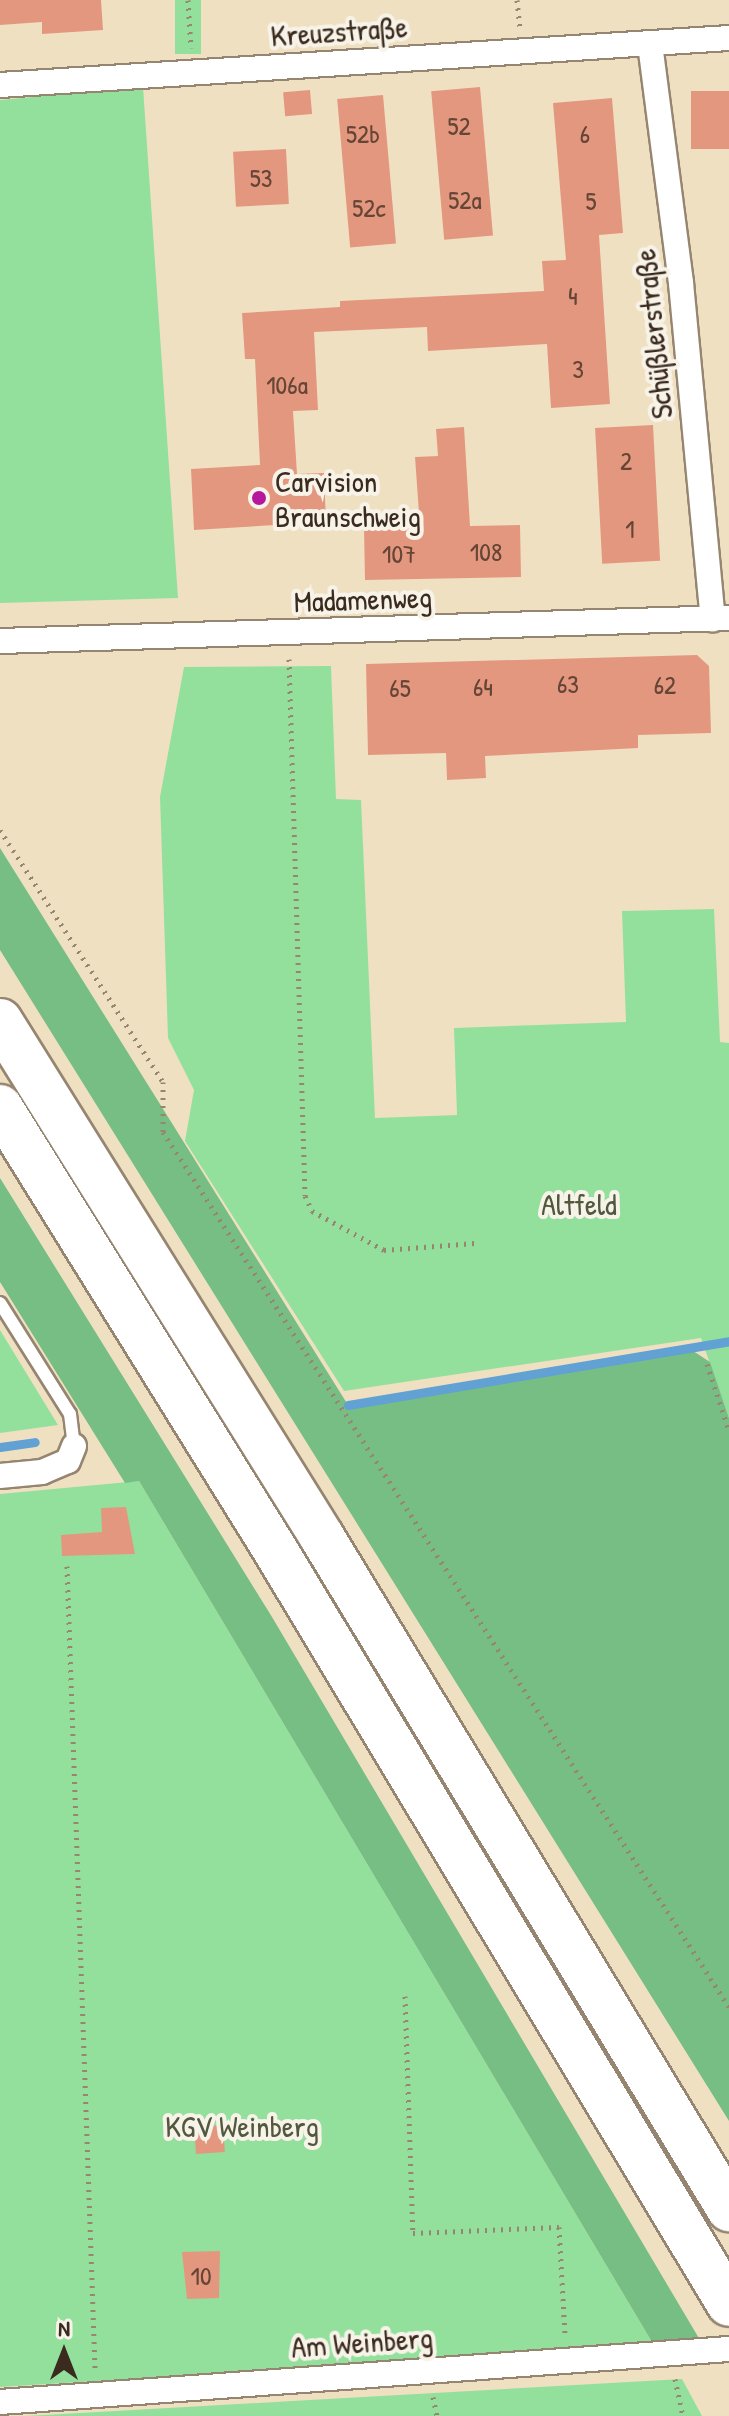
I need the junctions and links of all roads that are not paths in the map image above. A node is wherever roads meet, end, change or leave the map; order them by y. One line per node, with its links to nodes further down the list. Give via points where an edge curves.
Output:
1 (729, 38): 2 (street, Kreuzstraße)
2 (650, 44): 3 (street, Kreuzstraße); 4 (street, Schüßlerstraße)
3 (0, 85)
4 (721, 618): 5 (street, Madamenweg)
5 (0, 641)
6 (0, 1021): 11 (highway, via 322,1537)
7 (0, 1107): 12 (highway, via 291,1575)
8 (0, 1303): 9 (lane, via 70,1414)
9 (74, 1446): 10 (street, via 68,1461 42,1472)
10 (0, 1476)
11 (729, 2209)
12 (727, 2300)
13 (729, 2349): 14 (street, Am Weinberg)
14 (0, 2402)

